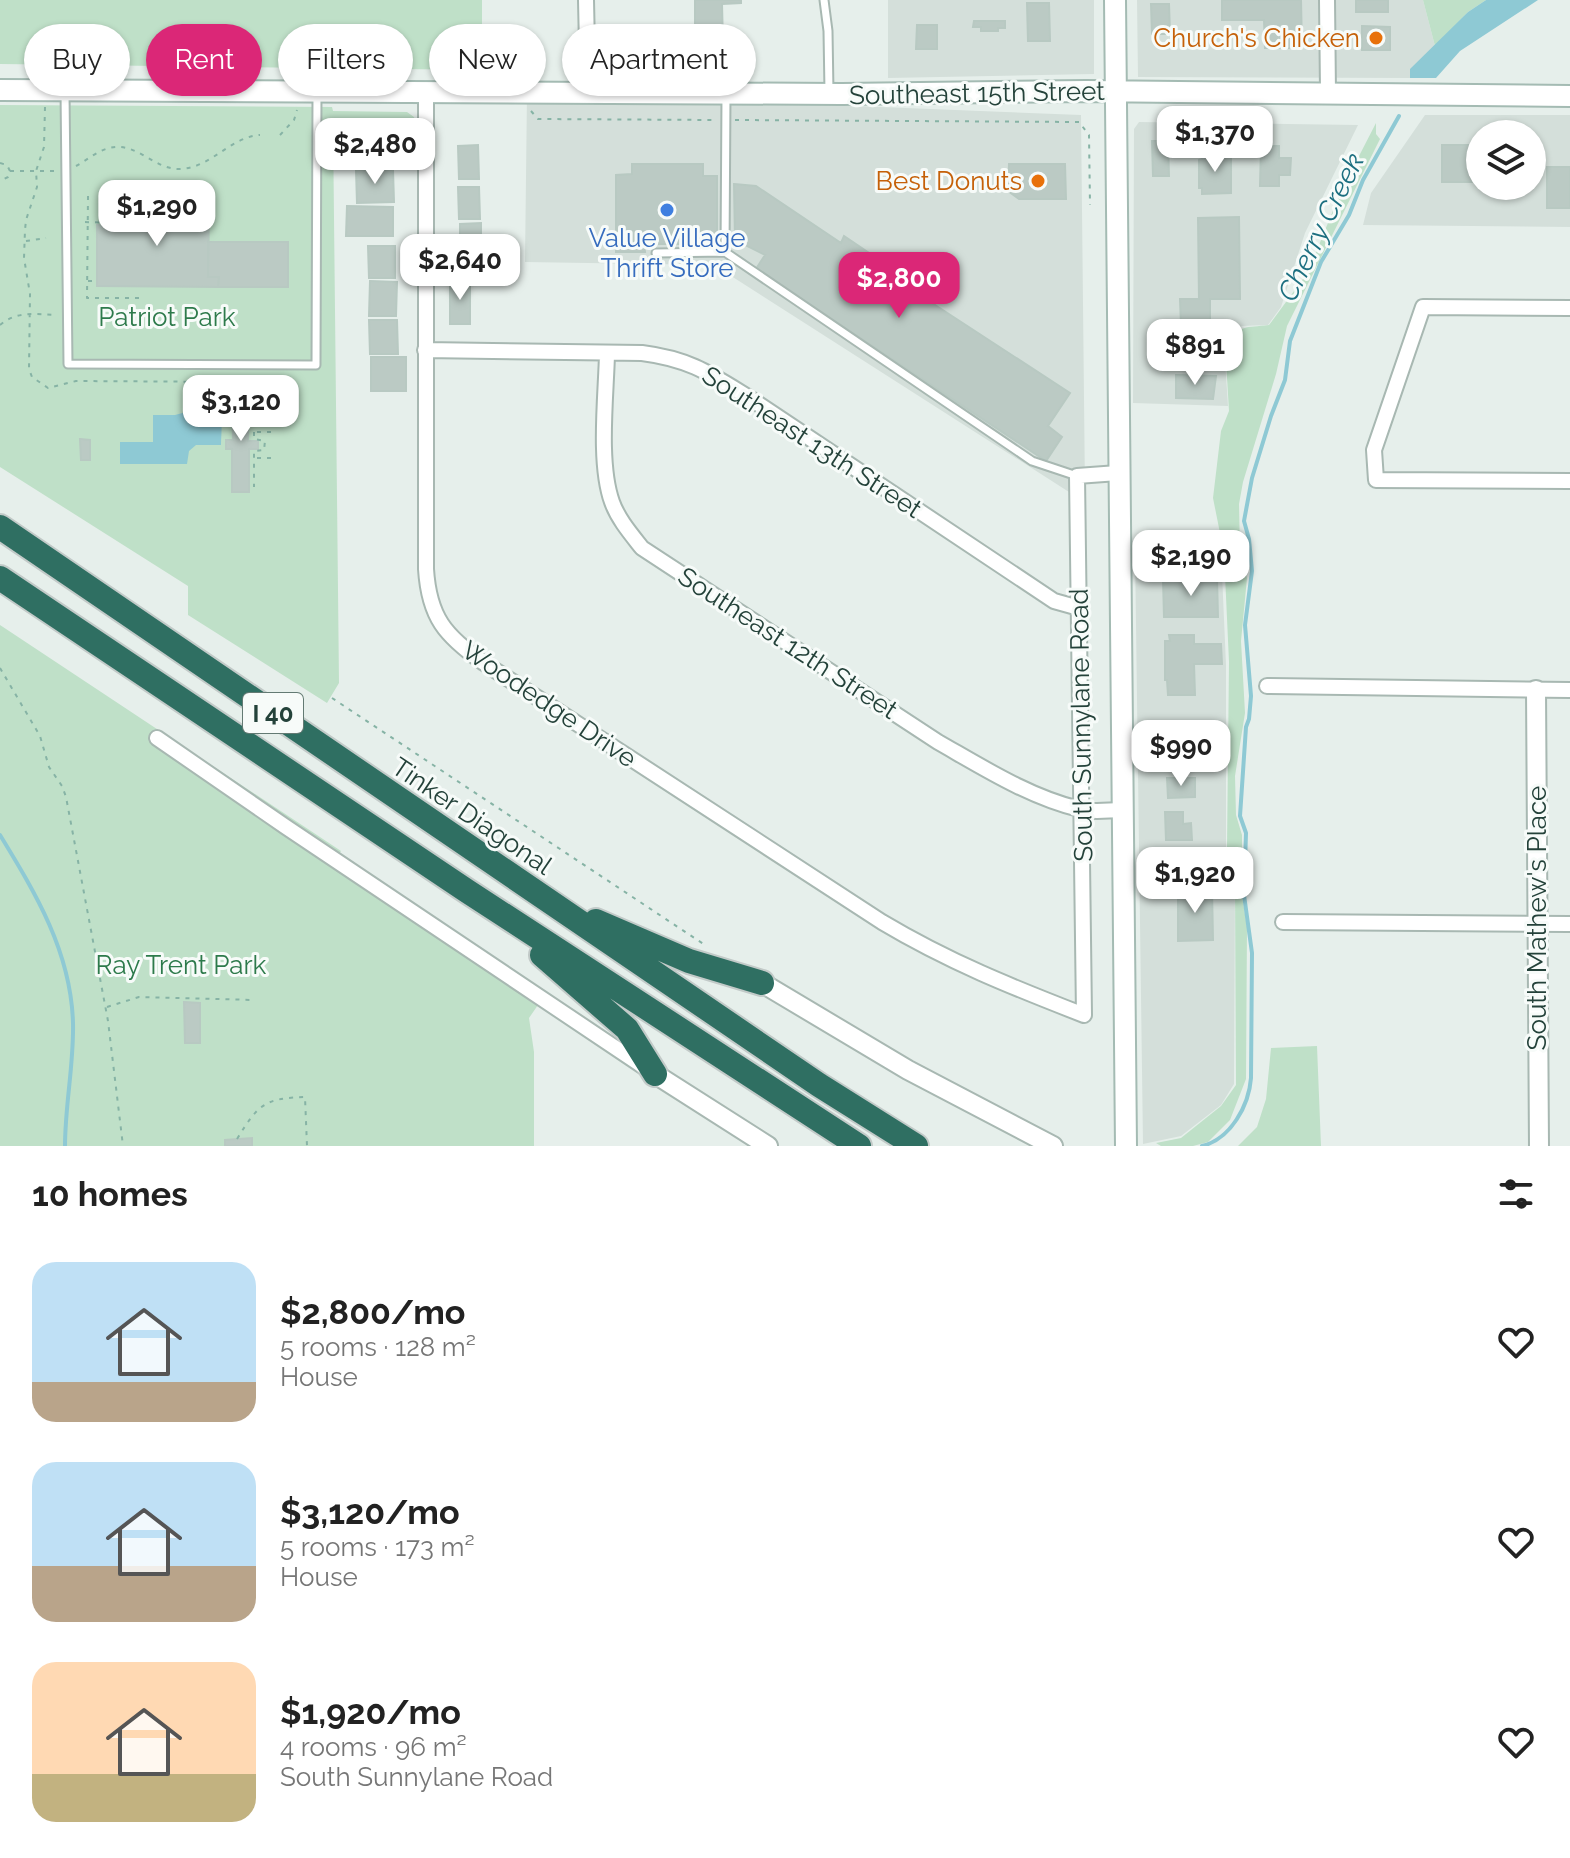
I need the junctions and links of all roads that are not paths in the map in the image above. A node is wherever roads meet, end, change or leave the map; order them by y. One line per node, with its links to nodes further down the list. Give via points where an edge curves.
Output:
1 (586, 0): 5 (street)
2 (824, 0): 16 (lane)
3 (1115, 0): 10 (main road, South Sunnylane Road)
4 (1327, 0): 11 (street)
5 (587, 24)
6 (0, 90): 7 (main road, Southeast 15th Street)
7 (24, 90)
8 (130, 90): 9 (main road, Southeast 15th Street)
9 (278, 91)
10 (1116, 91): 11 (main road, Southeast 15th Street); 16 (main road, Southeast 15th Street); 26 (main road, South Sunnylane Road)
11 (1328, 92): 20 (main road, Southeast 15th Street)
12 (413, 93): 13 (main road, Southeast 15th Street)
13 (426, 93): 14 (main road, Southeast 15th Street); 24 (street, Woodedge Drive)
14 (562, 93)
15 (756, 94): 16 (main road, Southeast 15th Street)
16 (829, 94)
17 (65, 96): 18 (lane, via 68,364 316,365)
18 (317, 96)
19 (726, 96): 21 (lane)
20 (1570, 96)
21 (725, 252): 22 (lane); 27 (lane, via 1032,461)
22 (656, 253)
23 (1570, 308): 28 (street, via 1423,307 1374,450 1376,480)
24 (425, 350): 25 (street, Southeast 13th Street); 44 (street, Woodedge Drive, via 428,597 458,645 882,922 988,978)
25 (607, 354): 31 (street, Southeast 13th Street, via 673,357 700,368 1054,601); 36 (street, Southeast 12th Street, via 605,465 612,502 642,548 938,742 1047,799)
26 (1118, 473): 27 (street); 37 (main road, South Sunnylane Road)
27 (1077, 476): 31 (street, South Sunnylane Road)
28 (1570, 481)
29 (0, 527): 39 (highway, Tinker Diagonal / I 40)
30 (0, 578): 38 (highway, I 40)
31 (1079, 608): 36 (street, South Sunnylane Road)
32 (1267, 686): 33 (street)
33 (1536, 690): 34 (street); 41 (street, South Mathew's Place)
34 (1570, 690)
35 (157, 738): 45 (street)
36 (1082, 810): 37 (street, Southeast 12th Street); 44 (street, South Sunnylane Road)
37 (1122, 810): 50 (main road, South Sunnylane Road)
38 (467, 891): 45 (highway, via 622,1024); 47 (highway, I 40)
39 (546, 900): 43 (highway, via 689,961); 48 (highway, Tinker Diagonal / I 40)
40 (1283, 922): 41 (street)
41 (1536, 924): 42 (street); 51 (street, South Mathew's Place)
42 (1570, 924)
43 (762, 983): 49 (street, via 908,1070)
44 (1084, 1015)
45 (655, 1074): 46 (street)
46 (768, 1146)
47 (859, 1146)
48 (916, 1146)
49 (1053, 1146)
50 (1126, 1146)
51 (1539, 1146)

